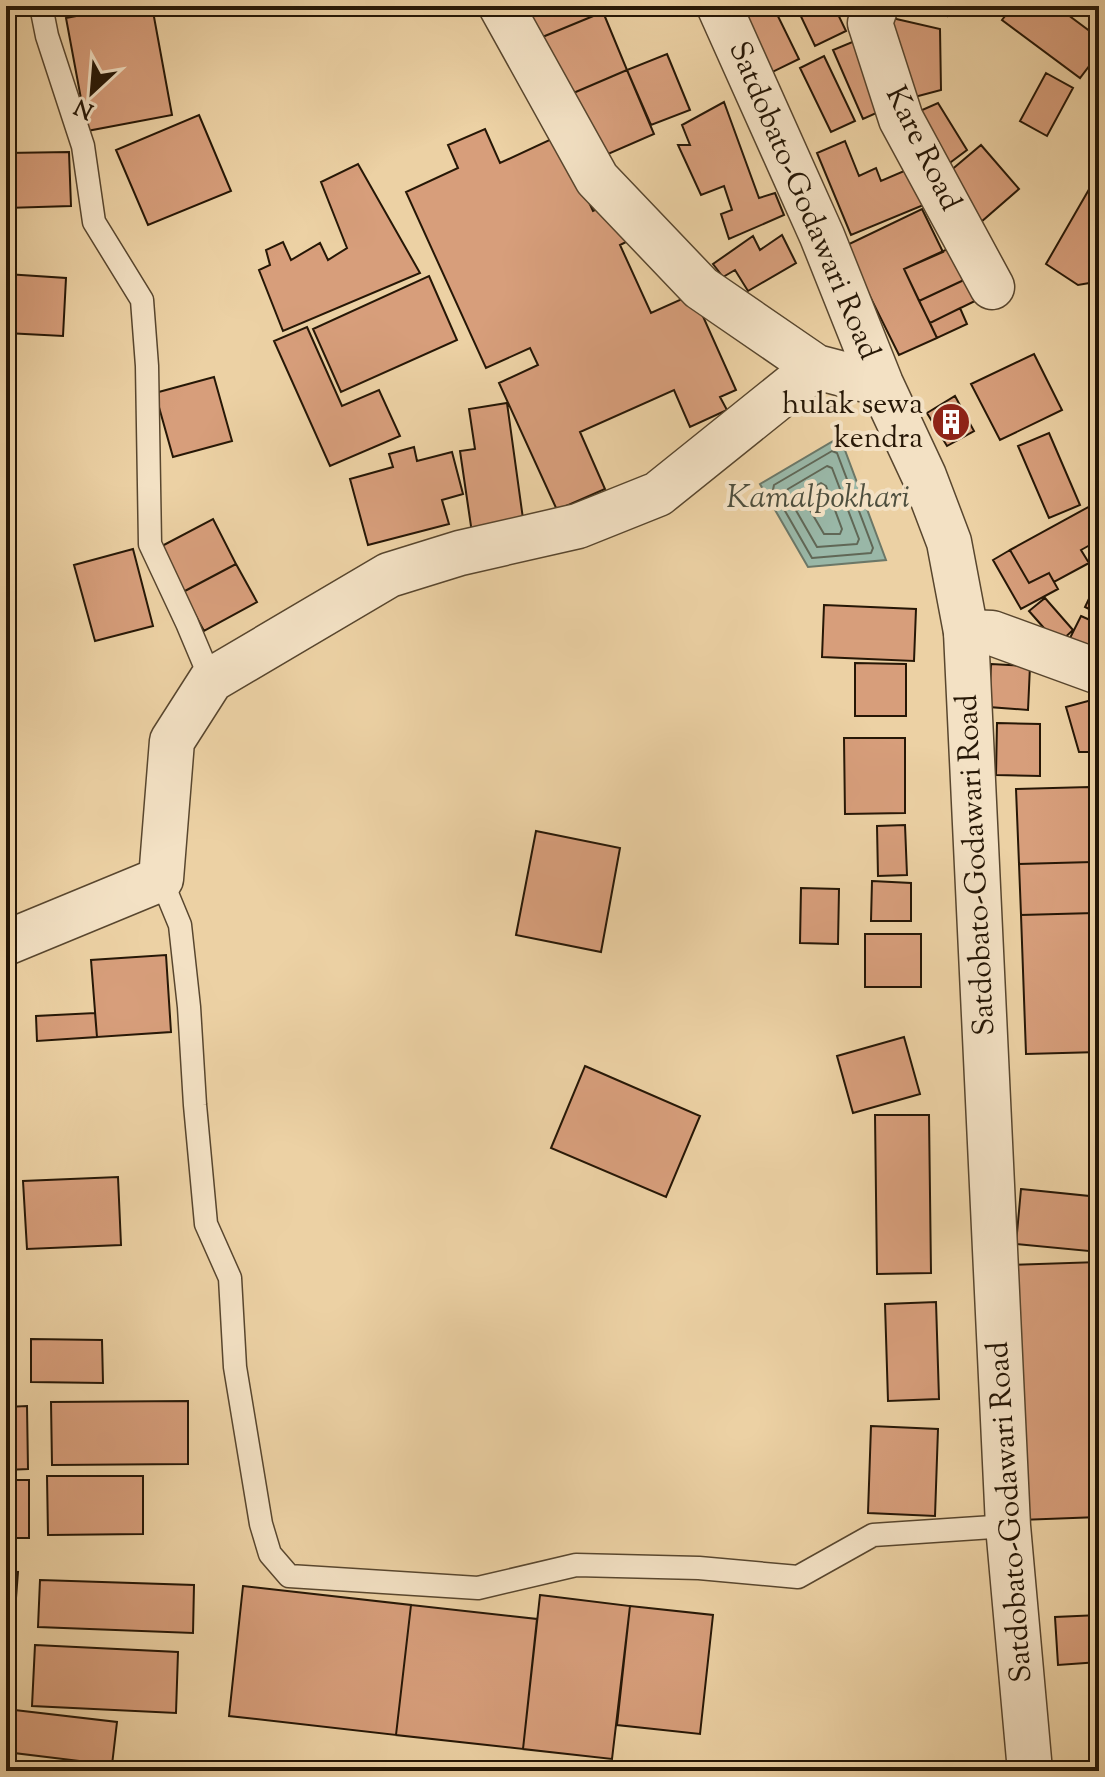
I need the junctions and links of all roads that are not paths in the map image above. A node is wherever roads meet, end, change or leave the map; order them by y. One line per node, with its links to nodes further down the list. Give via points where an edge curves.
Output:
1 (41, 6): 10 (lane, via 83,146 94,222 142,300 150,544)
2 (501, 6): 6 (street, via 597,179 701,288)
3 (719, 6): 7 (street, Satdobato-Godawari Road, via 822,236)
4 (876, 6): 5 (street, Kare Road, via 870,23 901,119)
5 (992, 287)
6 (816, 367): 7 (street); 10 (street, via 658,494 578,526 389,575)
7 (881, 384): 8 (street, Satdobato-Godawari Road, via 949,542)
8 (966, 632): 9 (street, via 992,633); 13 (street, Satdobato-Godawari Road)
9 (1099, 672)
10 (211, 680): 11 (street, via 172,741)
11 (161, 879): 12 (street); 13 (lane, via 180,925 206,1224 230,1278 235,1367 261,1524 270,1554 289,1576 478,1588 576,1565 798,1577 873,1535)
12 (6, 943)
13 (1008, 1526): 14 (street, Satdobato-Godawari Road)
14 (1030, 1771)

